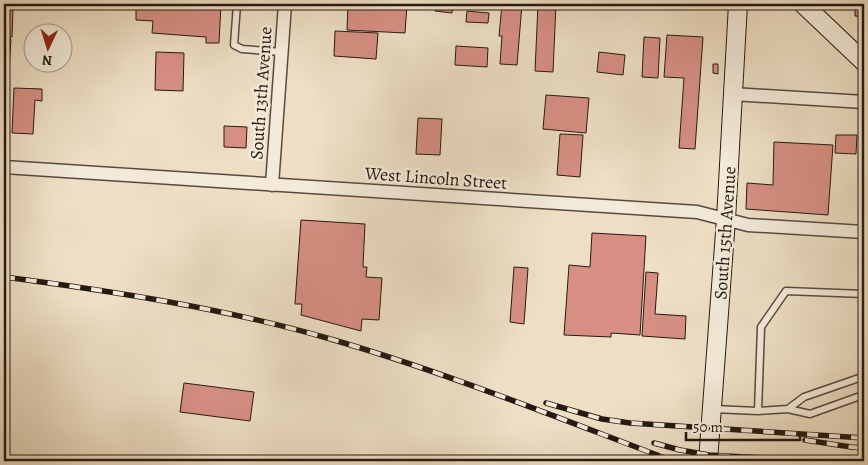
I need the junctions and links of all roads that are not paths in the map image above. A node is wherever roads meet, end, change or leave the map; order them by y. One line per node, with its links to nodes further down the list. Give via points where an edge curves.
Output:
1 (236, 4): 5 (lane, via 234,44 242,49)
2 (285, 4): 5 (street, South 13th Avenue)
3 (738, 4): 7 (main road, South 15th Avenue)
4 (803, 4): 6 (main road)
5 (282, 52): 10 (street, South 13th Avenue)
6 (864, 62)
7 (733, 94): 8 (street); 11 (main road, South 15th Avenue)
8 (864, 102)
9 (4, 167): 10 (street, West Lincoln Street)
10 (272, 185): 11 (street, West Lincoln Street, via 697,212)
11 (726, 219): 12 (street, West Lincoln Street, via 748,225); 16 (main road, South 15th Avenue)
12 (864, 232)
13 (864, 294): 18 (lane, via 786,291 762,328)
14 (864, 378): 17 (lane, via 804,397)
15 (864, 393): 17 (lane, via 810,414)
16 (713, 409): 18 (lane); 19 (main road, South 15th Avenue)
17 (788, 409): 18 (lane)
18 (758, 411)
19 (713, 460)

